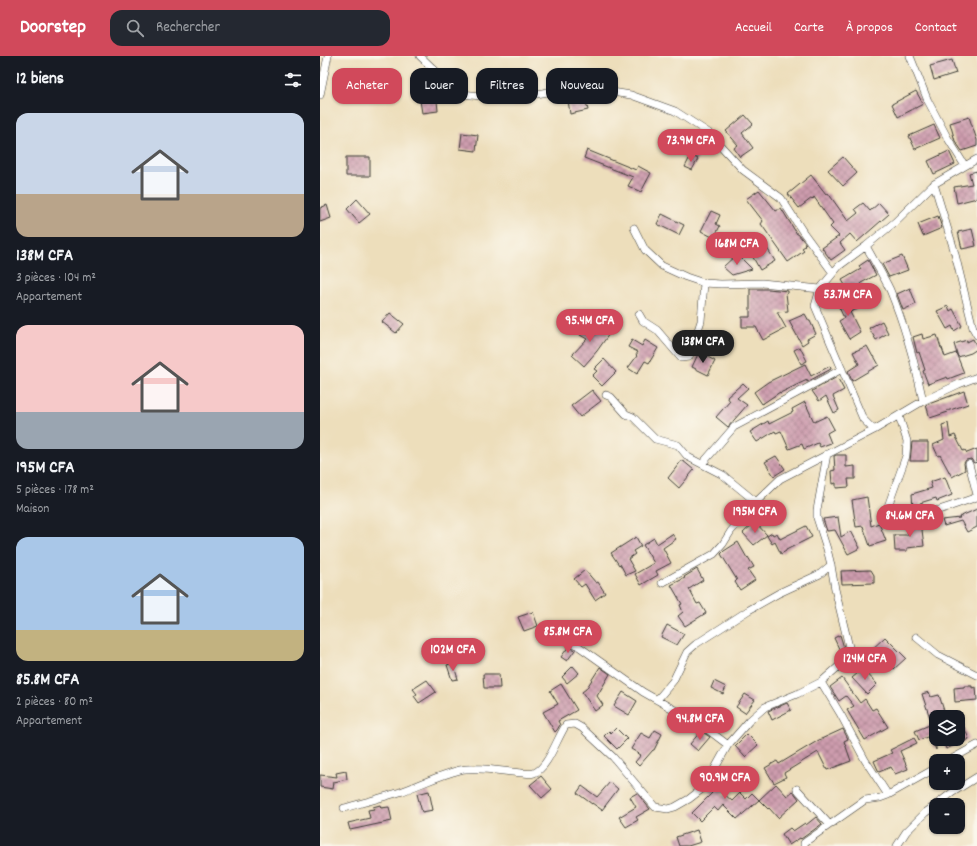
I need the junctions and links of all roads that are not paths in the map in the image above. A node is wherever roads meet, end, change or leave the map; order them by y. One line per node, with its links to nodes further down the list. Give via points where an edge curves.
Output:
1 (328, 56): 4 (street)
2 (420, 56): 10 (street, via 462,94 508,99 548,92 612,92 631,95 675,112 709,133 743,170 781,198)
3 (910, 56): 6 (street, via 928,101)
4 (320, 95)
5 (977, 159): 6 (street)
6 (965, 166): 7 (street)
7 (934, 184): 9 (street); 14 (street)
8 (634, 228): 11 (street, via 645,250 662,266 686,278)
9 (866, 246): 10 (street, via 839,266); 18 (street, via 889,289 907,336)
10 (834, 273): 12 (street)
11 (704, 283): 12 (street, via 762,283); 13 (street, via 701,321 689,357 681,358)
12 (820, 289): 15 (street, via 815,306)
13 (639, 314)
14 (977, 335)
15 (842, 369): 20 (street, via 863,419); 22 (street, via 734,427)
16 (977, 377): 18 (street)
17 (606, 395): 22 (street, via 655,439 678,445 688,457)
18 (923, 401): 19 (street)
19 (899, 416): 20 (street); 24 (street, via 907,441 906,456 887,509 889,515 900,518 918,515)
20 (874, 430): 21 (street)
21 (827, 454): 25 (street, via 780,478); 26 (street, via 817,518)
22 (702, 464): 25 (street, via 722,475)
23 (969, 464): 24 (street)
24 (977, 496)
25 (756, 502): 27 (street, via 714,554)
26 (831, 565): 31 (street, via 850,651 847,659); 32 (street, via 820,574 778,593 696,644 687,652 673,681)
27 (662, 583)
28 (550, 626): 32 (street)
29 (916, 637): 30 (street, via 938,655)
30 (977, 675)
31 (821, 682): 33 (street, via 765,708 749,721); 39 (street)
32 (657, 700): 33 (street, via 703,726)
33 (728, 745): 40 (street, via 702,789 689,799 668,808 656,807 613,757 575,724 566,725 548,760 533,773 462,770 401,792)
34 (977, 745): 35 (street)
35 (961, 754)
36 (929, 772): 39 (street)
37 (977, 777): 43 (street, via 925,813)
38 (797, 789): 41 (street)
39 (888, 795): 41 (street, via 865,800)
40 (344, 808)
41 (829, 824): 42 (street)
42 (804, 846)
43 (896, 846)

